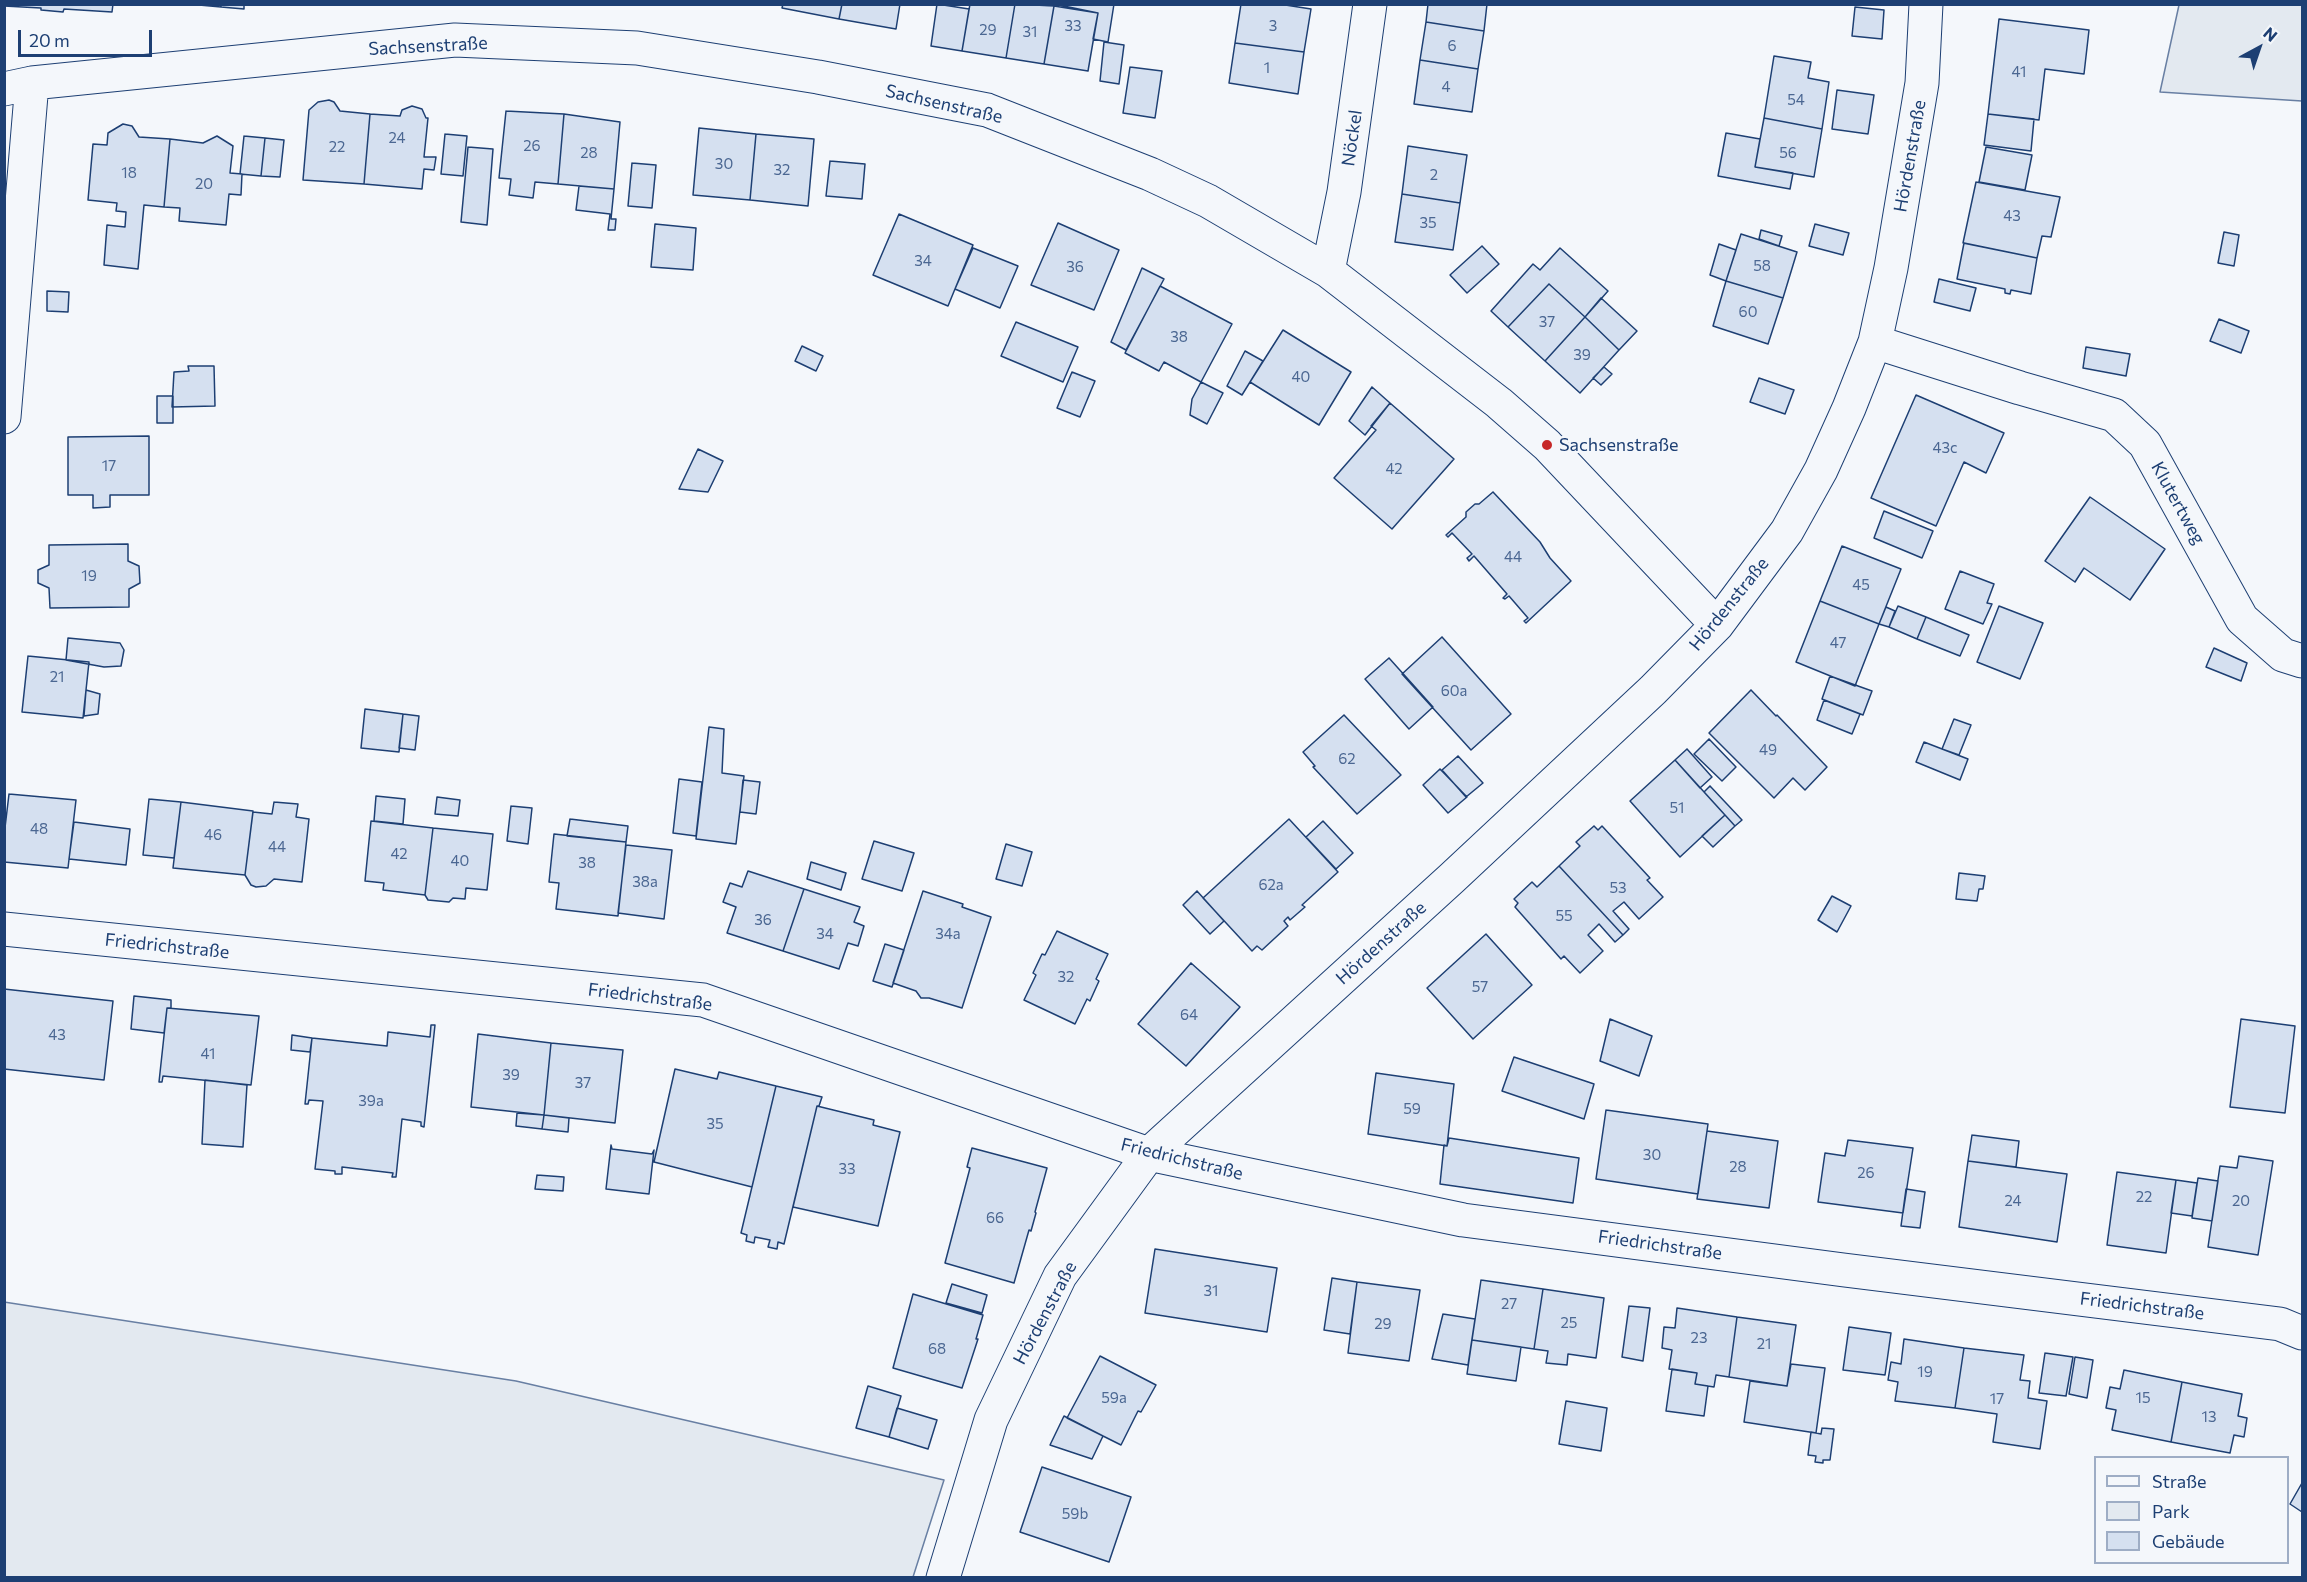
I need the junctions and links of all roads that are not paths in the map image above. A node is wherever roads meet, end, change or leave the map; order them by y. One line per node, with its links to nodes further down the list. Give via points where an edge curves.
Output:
1 (1370, 4): 4 (street, Nöckel, via 1344,192)
2 (1926, 4): 5 (street, Hördenstraße, via 1922,83)
3 (18, 86): 4 (street, Sachsenstraße, via 455,40 637,48 818,77 987,110 1150,174 1198,197); 6 (street)
4 (1328, 272): 7 (street, Sachsenstraße, via 1499,403 1547,445)
5 (1875, 342): 7 (street, Hördenstraße, via 1850,408 1787,531); 8 (street, Klutertweg, via 2114,415 2145,444 2242,619 2283,655)
6 (4, 417)
7 (1717, 625): 10 (street, Hördenstraße, via 1478,853)
8 (2302, 661)
9 (4, 929): 10 (street, Friedrichstraße, via 703,1000)
10 (1149, 1154): 11 (street, Friedrichstraße, via 1463,1220 2280,1324); 12 (street, Hördenstraße, via 1060,1276 991,1420)
11 (2302, 1333)
12 (942, 1578)

